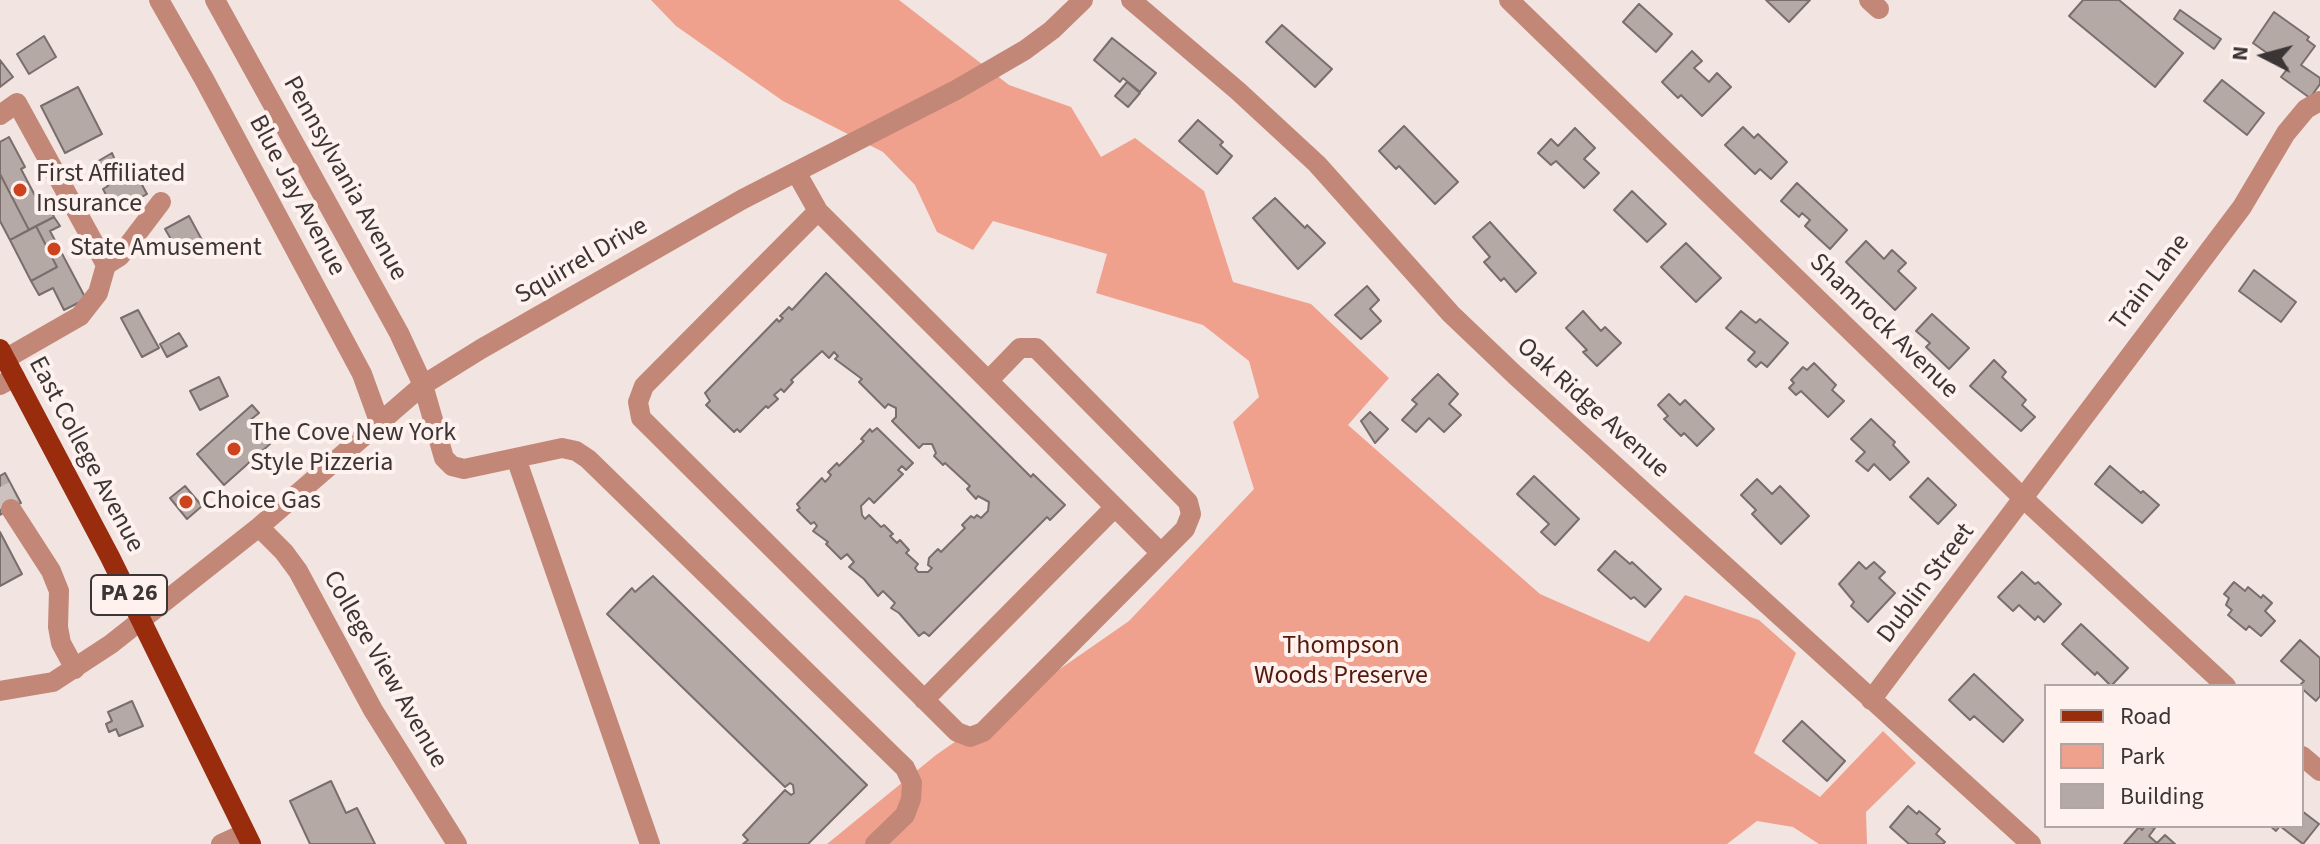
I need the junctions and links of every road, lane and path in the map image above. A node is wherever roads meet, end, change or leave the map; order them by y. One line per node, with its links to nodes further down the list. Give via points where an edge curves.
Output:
1 (159, 0): 15 (street, Blue Jay Avenue, via 362,374)
2 (215, 0): 14 (street, Pennsylvania Avenue)
3 (1083, 0): 8 (street, Squirrel Drive, via 1025,50)
4 (1131, 0): 27 (street, Oak Ridge Avenue, via 1317,164 1451,314)
5 (1509, 0): 17 (street, Shamrock Avenue)
6 (2320, 101): 17 (street, Train Lane, via 2286,133 2242,207)
7 (0, 115): 11 (street, via 17,103)
8 (796, 172): 10 (street); 14 (street, Squirrel Drive)
9 (161, 202): 11 (street, via 120,256)
10 (818, 211): 13 (street); 26 (street, via 644,386 638,402 641,418)
11 (106, 265): 12 (street, via 98,293 80,316)
12 (5, 368): 22 (main road, East College Avenue / PA 26)
13 (989, 380): 18 (street); 21 (street, via 1020,348 1036,348 1188,502 1191,514 1185,529)
14 (423, 385): 15 (street, Squirrel Drive); 16 (street, Pennsylvania Avenue, via 444,458 452,466 464,469)
15 (379, 421): 20 (street, Squirrel Drive)
16 (516, 458): 33 (street); 34 (street, via 562,448 588,459 905,768 912,783 905,815)
17 (2024, 499): 24 (street, Shamrock Avenue); 27 (street, Dublin Street)
18 (1115, 507): 21 (street); 26 (street)
19 (11, 509): 23 (street, via 51,571 59,591 61,643)
20 (259, 527): 22 (street, Squirrel Drive); 32 (street, College View Avenue, via 298,571 373,710)
21 (1161, 553): 26 (street, via 983,732 970,737 957,732)
22 (141, 619): 23 (street, Squirrel Drive); 30 (main road, East College Avenue / PA 26)
23 (75, 669): 25 (street, Squirrel Drive, via 53,682)
24 (2224, 684)
25 (0, 691)
26 (924, 700)
27 (1871, 700): 35 (street, Oak Ridge Avenue)
28 (2304, 758): 29 (street)
29 (2320, 771)
30 (248, 839): 31 (street)
31 (221, 844)
32 (457, 844)
33 (650, 844)
34 (875, 844)
35 (2031, 844)

